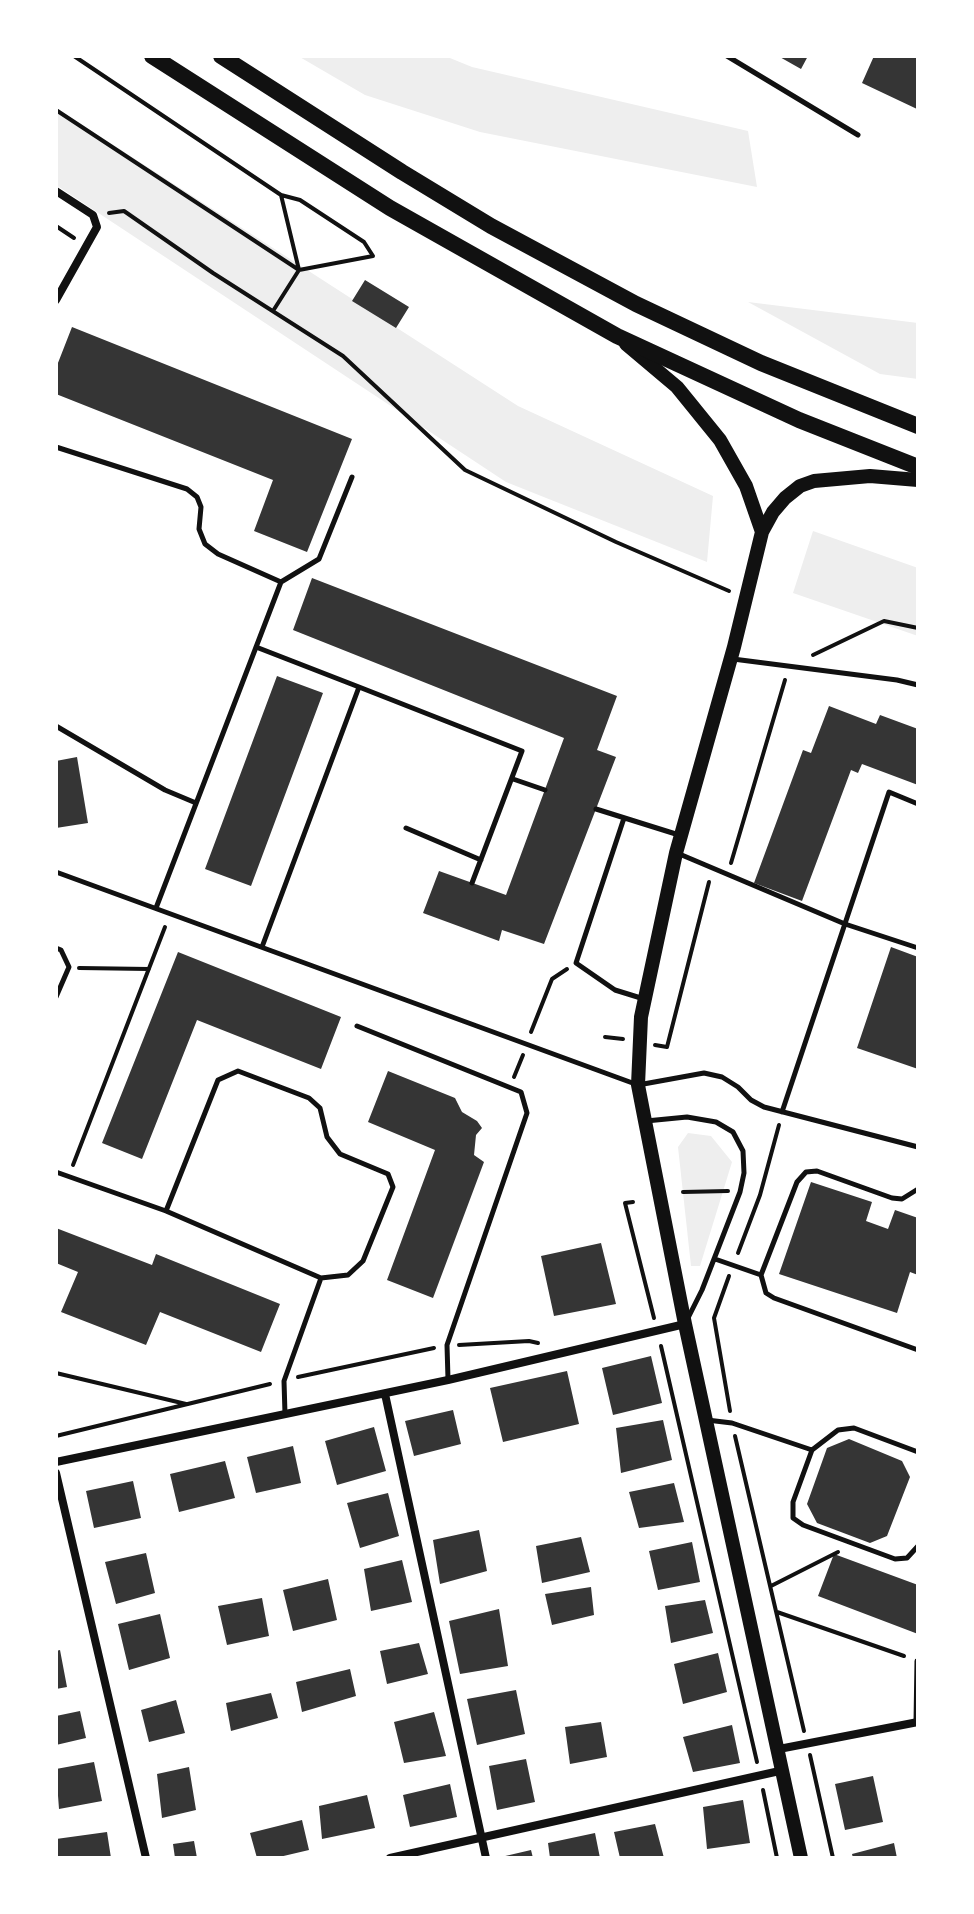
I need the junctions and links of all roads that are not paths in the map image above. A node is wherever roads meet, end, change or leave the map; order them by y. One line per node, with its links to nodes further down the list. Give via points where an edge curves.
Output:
1 (152, 56): 7 (main road, via 390,208)
2 (221, 56): 8 (main road, via 453,203 623,297 761,363)
3 (727, 56): 4 (lane)
4 (858, 135)
5 (56, 191): 6 (street, via 93,215 97,227)
6 (56, 300)
7 (617, 336): 10 (main road, via 799,420); 13 (street, via 677,387 720,440 746,486)
8 (918, 426)
9 (56, 447): 14 (lane, via 187,489 201,507 199,529 205,544)
10 (918, 467)
11 (352, 477): 14 (lane, via 319,559)
12 (918, 480): 13 (street, via 870,476 814,481 785,498)
13 (762, 532): 16 (street)
14 (281, 582): 15 (lane)
15 (256, 647): 18 (lane); 22 (lane)
16 (730, 659): 17 (lane); 27 (street)
17 (918, 685)
18 (359, 687): 20 (lane, via 522,751); 34 (lane)
19 (56, 726): 22 (lane)
20 (513, 779): 21 (lane); 29 (lane)
21 (545, 790)
22 (196, 803): 32 (lane)
23 (918, 804): 33 (lane, via 889,792)
24 (596, 809): 25 (lane)
25 (624, 818): 27 (lane); 38 (lane, via 576,963 615,990)
26 (406, 828): 29 (lane)
27 (680, 835): 28 (street)
28 (676, 853): 33 (lane); 38 (street)
29 (481, 860): 31 (lane)
30 (56, 872): 32 (lane)
31 (472, 883)
32 (156, 908): 34 (lane)
33 (845, 924): 36 (lane); 41 (lane)
34 (262, 947): 40 (lane)
35 (56, 948): 37 (lane, via 69,967)
36 (918, 948)
37 (56, 997)
38 (644, 999): 40 (street)
39 (357, 1026): 52 (lane, via 521,1092 527,1113 447,1345)
40 (638, 1085): 41 (lane, via 704,1073 722,1077 751,1100); 42 (street)
41 (782, 1112): 43 (lane)
42 (645, 1121): 47 (lane, via 687,1117 716,1122 733,1132 743,1151 740,1192); 50 (street)
43 (918, 1147)
44 (56, 1172): 46 (lane)
45 (918, 1189): 48 (lane, via 902,1199 892,1198 817,1171 806,1172 797,1182)
46 (166, 1211): 49 (lane); 49 (lane, via 218,1080 238,1071 309,1098 320,1108 327,1137 340,1154 388,1174 393,1187 363,1261 348,1275)
47 (715, 1259): 48 (lane); 50 (lane)
48 (761, 1275): 51 (lane, via 766,1293 774,1298)
49 (321, 1278): 54 (lane, via 284,1381)
50 (685, 1324): 52 (street); 55 (street)
51 (918, 1350)
52 (448, 1380): 53 (street)
53 (385, 1394): 54 (street); 65 (street)
54 (285, 1414): 58 (street)
55 (706, 1420): 56 (lane, via 732,1423); 63 (street)
56 (812, 1450): 57 (lane, via 838,1430 854,1428); 60 (lane, via 793,1502 793,1518 895,1559 907,1558)
57 (918, 1452)
58 (56, 1462)
59 (56, 1473): 66 (street)
60 (918, 1546)
61 (917, 1661): 62 (lane)
62 (917, 1722): 63 (street)
63 (779, 1749): 64 (street)
64 (784, 1770): 65 (street); 69 (street)
65 (482, 1839): 67 (street); 68 (street)
66 (146, 1858)
67 (390, 1858)
68 (486, 1858)
69 (801, 1858)

